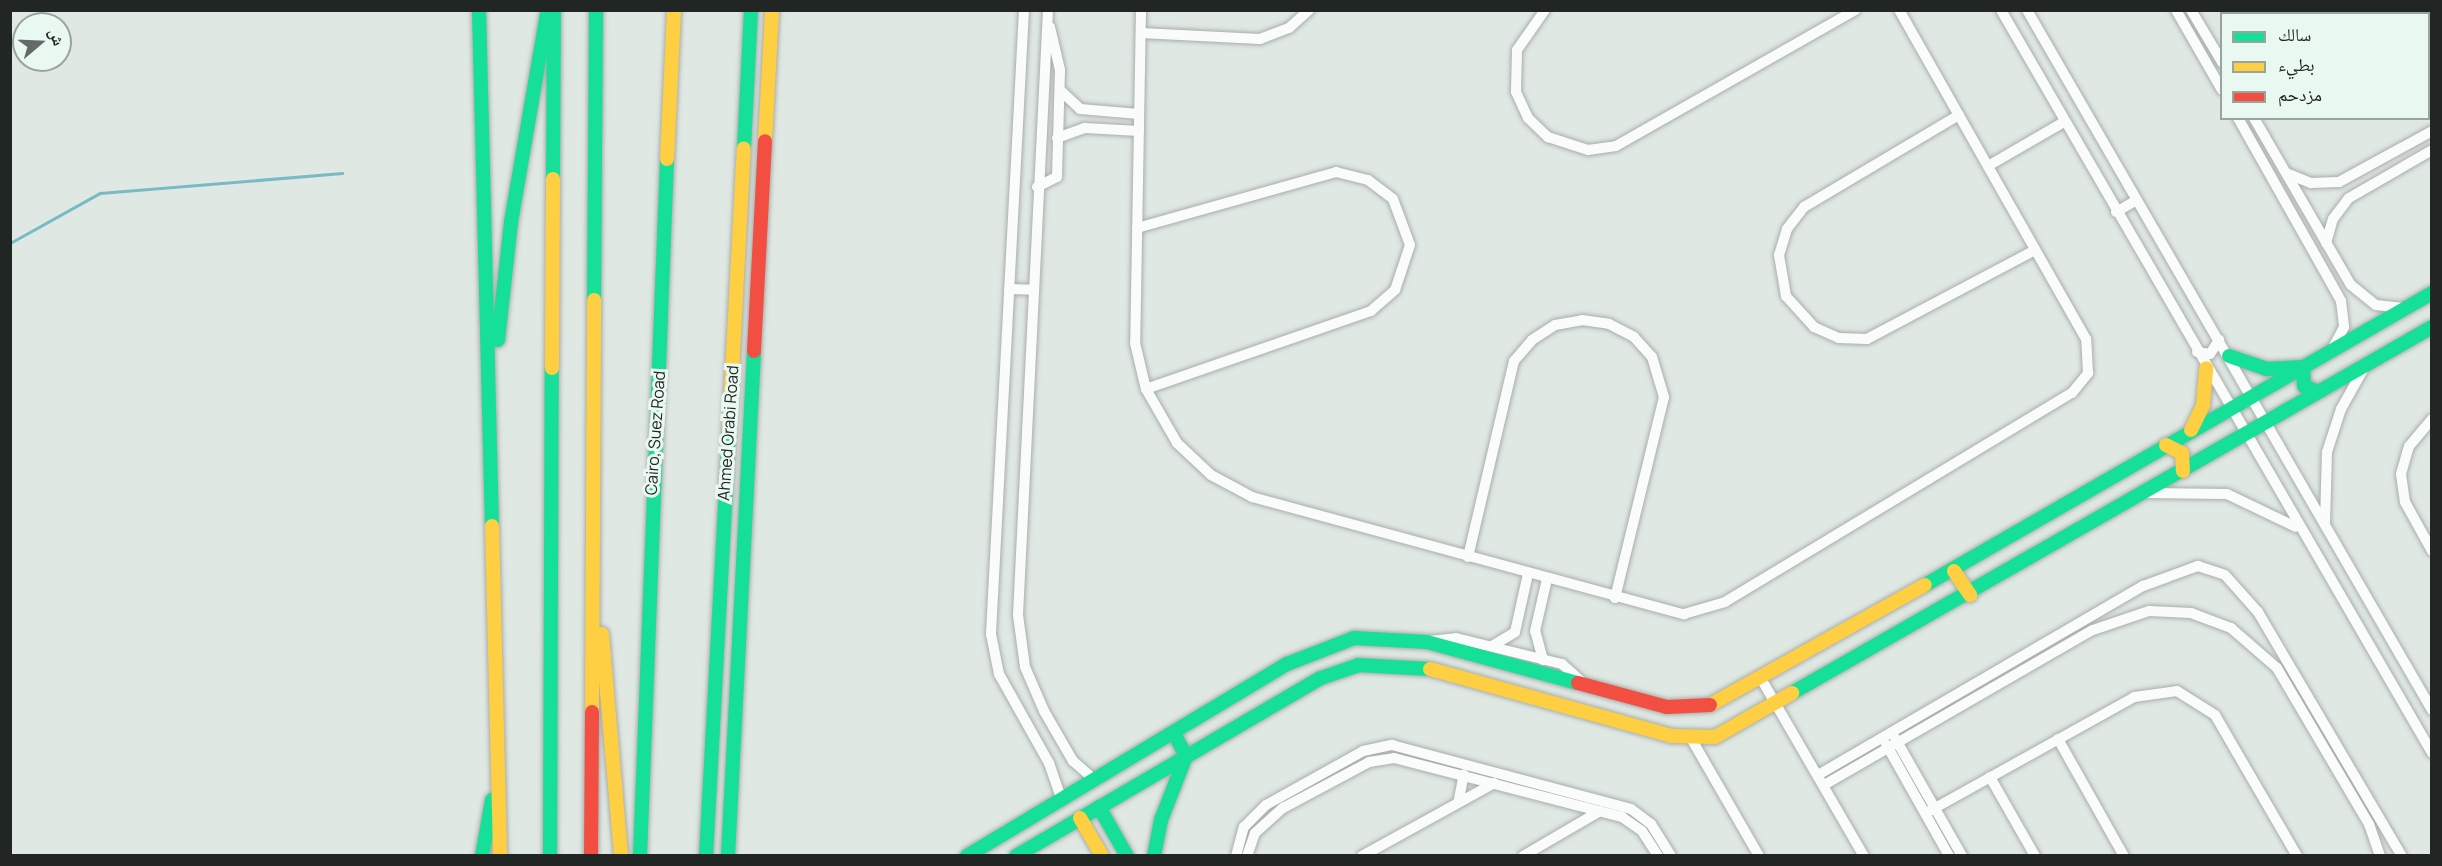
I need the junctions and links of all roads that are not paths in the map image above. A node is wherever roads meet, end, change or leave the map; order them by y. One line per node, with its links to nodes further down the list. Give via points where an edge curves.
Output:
1 (480, 10): 67 (main road)
2 (548, 10): 67 (main road, via 506,253)
3 (554, 10): 128 (main road)
4 (596, 10): 75 (main road)
5 (674, 10): 131 (main road, Cairo, Suez Road, via 649,542)
6 (751, 10): 104 (main road, Ahmed Orabi Road)
7 (772, 10): 106 (main road, Ahmed Orabi Road)
8 (1024, 10): 48 (street)
9 (1141, 10): 21 (street)
10 (1309, 10): 21 (street, via 1289,28 1260,39)
11 (1545, 10): 12 (street, via 1517,50 1516,92 1528,118 1548,137 1588,150 1616,146)
12 (1855, 10)
13 (1899, 10): 27 (street)
14 (2001, 10): 30 (street)
15 (2026, 10): 20 (street)
16 (2037, 10): 20 (street)
17 (2176, 10): 23 (street)
18 (2192, 10): 22 (street)
19 (1048, 13): 24 (street); 39 (street)
20 (2037, 28): 41 (street)
21 (1141, 33): 26 (street)
22 (2216, 44)
23 (2220, 87)
24 (1060, 88): 25 (street, via 1067,102); 34 (street)
25 (1085, 110): 26 (street); 31 (street)
26 (1139, 114): 32 (street)
27 (1959, 115): 36 (street); 45 (street, via 1804,207 1781,248 1786,296 1814,327 1839,338 1867,339)
28 (2239, 120): 47 (street)
29 (2255, 120): 37 (street)
30 (2064, 122): 36 (street); 42 (street)
31 (1085, 128): 32 (street); 34 (street)
32 (1139, 131): 43 (street)
33 (2432, 131): 38 (street)
34 (1057, 138): 39 (street, via 1057,177)
35 (2432, 150): 40 (street)
36 (1988, 166): 45 (street)
37 (2286, 173): 38 (street, via 2318,184); 44 (street)
38 (2352, 177): 40 (street)
39 (1037, 187): 49 (street)
40 (2360, 191): 44 (street, via 2337,213)
41 (2137, 200): 42 (street); 53 (street)
42 (2116, 212): 55 (street)
43 (1137, 228): 60 (street, via 1135,343); 60 (street, via 1336,172 1381,188 1402,213 1410,244 1399,283 1371,311)
44 (2326, 243): 46 (street)
45 (2036, 250): 81 (street, via 2089,346 2090,366 2077,389 1718,606 1674,614)
46 (2340, 267): 47 (street); 51 (street, via 2359,294 2376,304)
47 (2328, 275): 54 (street, via 2344,314 2340,340)
48 (1009, 289): 49 (street); 98 (street, via 991,634 999,674)
49 (1033, 291): 95 (street, via 1018,615 1025,667)
50 (2432, 293): 51 (main road)
51 (2406, 307): 54 (main road)
52 (2432, 327): 57 (main road)
53 (2219, 340): 55 (street, via 2210,354); 56 (street)
54 (2332, 349): 58 (main road)
55 (2197, 352): 59 (street)
56 (2229, 356): 58 (main road, via 2266,369); 62 (street)
57 (2366, 365): 61 (main road); 72 (street, via 2341,409 2327,452)
58 (2303, 367): 61 (main road, via 2304,386); 62 (main road)
59 (2206, 368): 63 (street); 66 (main road, via 2203,405)
60 (1146, 389): 76 (street, via 1188,454 1238,491)
61 (2319, 392): 65 (main road)
62 (2251, 396): 63 (main road); 65 (street)
63 (2228, 409): 66 (main road); 68 (street)
64 (2432, 418): 74 (street, via 2409,446 2401,474 2405,502)
65 (2267, 423): 68 (main road); 72 (street)
66 (2191, 430): 69 (main road)
67 (491, 433): 108 (main road)
68 (2244, 436): 70 (main road); 73 (street)
69 (2166, 445): 70 (main road, via 2182,453); 77 (main road)
70 (2183, 471): 71 (main road)
71 (2146, 493): 73 (street, via 2227,494 2261,506); 80 (main road)
72 (2326, 527): 94 (street)
73 (2299, 530): 105 (street)
74 (2432, 551)
75 (593, 553): 129 (main road); 130 (main road)
76 (1468, 557): 78 (street); 81 (street, via 1514,362 1532,340 1555,326 1582,320 1609,324 1634,337 1652,357 1664,397)
77 (1954, 571): 80 (main road); 90 (main road)
78 (1528, 574): 79 (street); 82 (street)
79 (1547, 579): 81 (street); 83 (street)
80 (1970, 595): 93 (main road)
81 (1615, 598)
82 (1517, 626): 83 (street); 86 (street, via 1507,640)
83 (1535, 631): 88 (street)
84 (1427, 642): 86 (street, via 1451,638); 89 (main road); 96 (main road, via 1379,636 1332,644 1287,664)
85 (2278, 645): 87 (street); 97 (street, via 2248,598 2225,575 2184,567); 101 (street)
86 (1490, 646): 88 (street)
87 (2265, 654): 102 (street, via 2231,628 2202,616 2170,610 2128,615); 103 (street)
88 (1543, 660): 91 (street, via 1571,669)
89 (1552, 676): 91 (main road); 92 (main road)
90 (1763, 681): 91 (main road, via 1721,703 1694,709); 93 (street)
91 (1585, 685)
92 (1548, 700): 100 (main road); 107 (main road, via 1417,665 1358,665 1321,678)
93 (1778, 706): 100 (main road, via 1715,737); 110 (street)
94 (2432, 710)
95 (1054, 728): 98 (street); 113 (street, via 1073,761)
96 (1176, 735): 107 (main road); 113 (main road)
97 (1887, 735): 102 (street); 110 (street)
98 (1035, 739): 120 (street)
99 (2058, 739): 112 (street); 150 (street); 151 (street, via 2134,697 2162,690 2192,696 2224,728)
100 (1692, 740): 145 (street)
101 (2334, 740): 103 (street); 153 (street)
102 (1893, 746): 116 (street); 123 (street)
103 (2324, 747): 152 (street, via 2369,824)
104 (711, 752): 106 (main road); 132 (main road, Ahmed Orabi Road)
105 (2432, 753)
106 (733, 754): 133 (main road, Ahmed Orabi Road)
107 (1186, 756): 121 (main road); 138 (main road, via 1161,820)
108 (498, 774): 126 (main road); 127 (main road)
109 (1464, 774): 115 (street); 119 (street); 140 (street, via 1407,759 1369,762 1273,815 1255,833)
110 (1818, 775): 116 (street)
111 (1520, 777): 114 (street); 117 (street); 139 (street, via 1407,746 1377,747 1266,805 1244,827)
112 (1990, 777): 123 (street); 149 (street)
113 (1096, 781): 120 (main road)
114 (1535, 781): 118 (street); 125 (street, via 1625,806)
115 (1494, 783): 117 (street); 119 (street)
116 (1824, 786): 146 (street)
117 (1517, 789): 118 (street)
118 (1533, 793): 122 (street)
119 (1459, 799): 141 (street)
120 (1062, 800): 134 (main road)
121 (1099, 807): 124 (main road); 137 (main road)
122 (1600, 811): 125 (street); 142 (street)
123 (1930, 811): 147 (street); 148 (street)
124 (1080, 818): 135 (main road); 136 (main road)
125 (1646, 827): 143 (street); 144 (street)
126 (482, 855)
127 (500, 855)
128 (550, 855)
129 (591, 855)
130 (621, 855)
131 (640, 855)
132 (706, 855)
133 (728, 855)
134 (967, 855)
135 (1016, 855)
136 (1102, 855)
137 (1128, 855)
138 (1154, 855)
139 (1236, 855)
140 (1247, 855)
141 (1362, 855)
142 (1523, 855)
143 (1658, 855)
144 (1671, 855)
145 (1759, 855)
146 (1864, 855)
147 (1949, 855)
148 (1962, 855)
149 (2035, 855)
150 (2124, 855)
151 (2297, 855)
152 (2379, 855)
153 (2402, 855)

